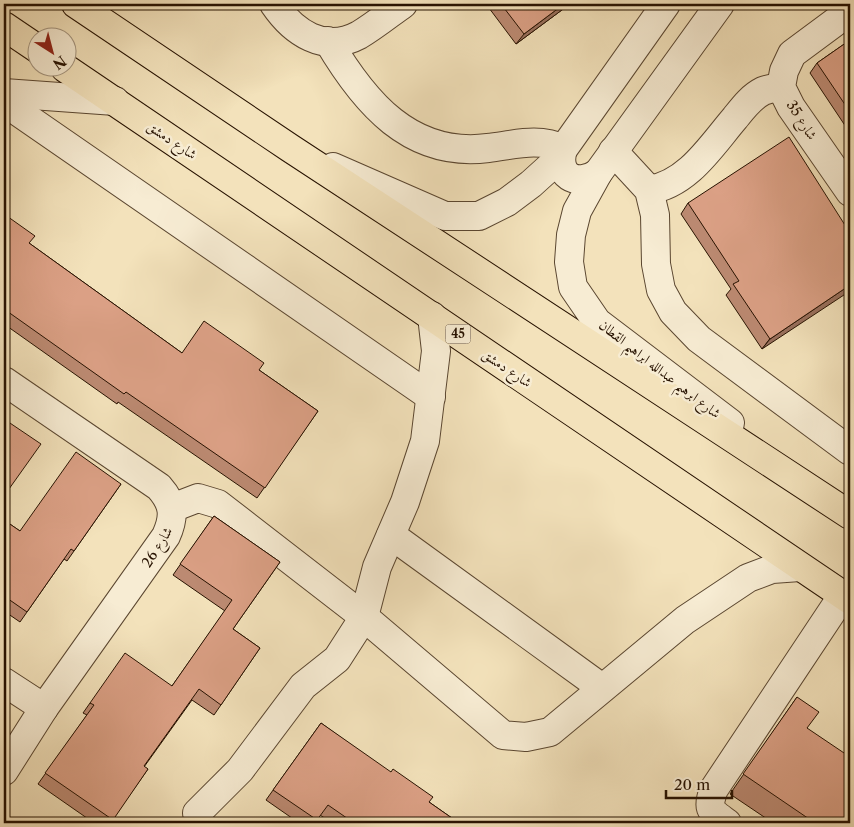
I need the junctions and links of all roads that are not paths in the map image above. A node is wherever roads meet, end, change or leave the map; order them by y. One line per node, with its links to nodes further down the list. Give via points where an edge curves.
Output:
1 (76, 4): 18 (main road)
2 (274, 4): 9 (street, via 297,31 319,41)
3 (403, 4): 9 (street, via 358,36)
4 (666, 4): 7 (street, via 668,23 676,30 696,32); 11 (street)
5 (720, 4): 7 (street, شارع ابرهيم عبدالله ابراهيم القطان)
6 (850, 11): 14 (street, شارع 35, via 792,54 784,71)
7 (704, 25): 12 (street, شارع ابرهيم عبدالله ابراهيم القطان)
8 (4, 26): 10 (main road)
9 (328, 41): 19 (street, via 368,99 420,140 442,148 465,151 538,142)
10 (28, 42)
11 (636, 46): 12 (street, via 654,40 664,42 675,56); 19 (street)
12 (675, 67): 20 (street, شارع ابرهيم عبدالله ابراهيم القطان)
13 (78, 77): 16 (main road, شارع دمشق / 45)
14 (782, 87): 22 (street, via 763,91 748,101 693,167 676,182); 23 (street, شارع 35, via 791,107)
15 (4, 93): 16 (street)
16 (115, 101): 24 (main road, شارع دمشق / 45)
17 (4, 102): 26 (street)
18 (290, 148): 19 (street, via 445,216 479,216 507,202 531,184); 29 (main road)
19 (563, 149): 21 (street, via 562,169 569,177 579,181)
20 (613, 151): 21 (street, شارع ابرهيم عبدالله ابراهيم القطان); 22 (street)
21 (598, 173): 29 (street, شارع ابرهيم عبدالله ابراهيم القطان, via 577,211 569,262 573,287 597,322)
22 (649, 190): 27 (street, via 655,215 656,264 661,290 673,312 699,339)
23 (850, 192)
24 (432, 316): 26 (street, via 436,351); 31 (main road, شارع دمشق / 45)
25 (4, 381): 28 (street, شارع 26, via 158,488)
26 (431, 397): 30 (street, via 426,441 406,502)
27 (850, 450)
28 (172, 508): 33 (street, via 198,498 218,504); 36 (street, شارع 26, via 173,519 166,536)
29 (850, 515)
30 (391, 535): 33 (street, via 377,567); 35 (street)
31 (800, 567): 32 (main road, شارع دمشق / 45); 35 (street, via 772,569 748,578 685,620)
32 (846, 598): 39 (street, via 714,789 709,806 711,812)
33 (364, 617): 35 (street, via 503,735 526,737 550,732); 38 (street, via 337,659 303,686)
34 (4, 682): 36 (street)
35 (602, 688)
36 (44, 708): 37 (street, شارع 26)
37 (4, 771)
38 (200, 820)
39 (728, 823)

